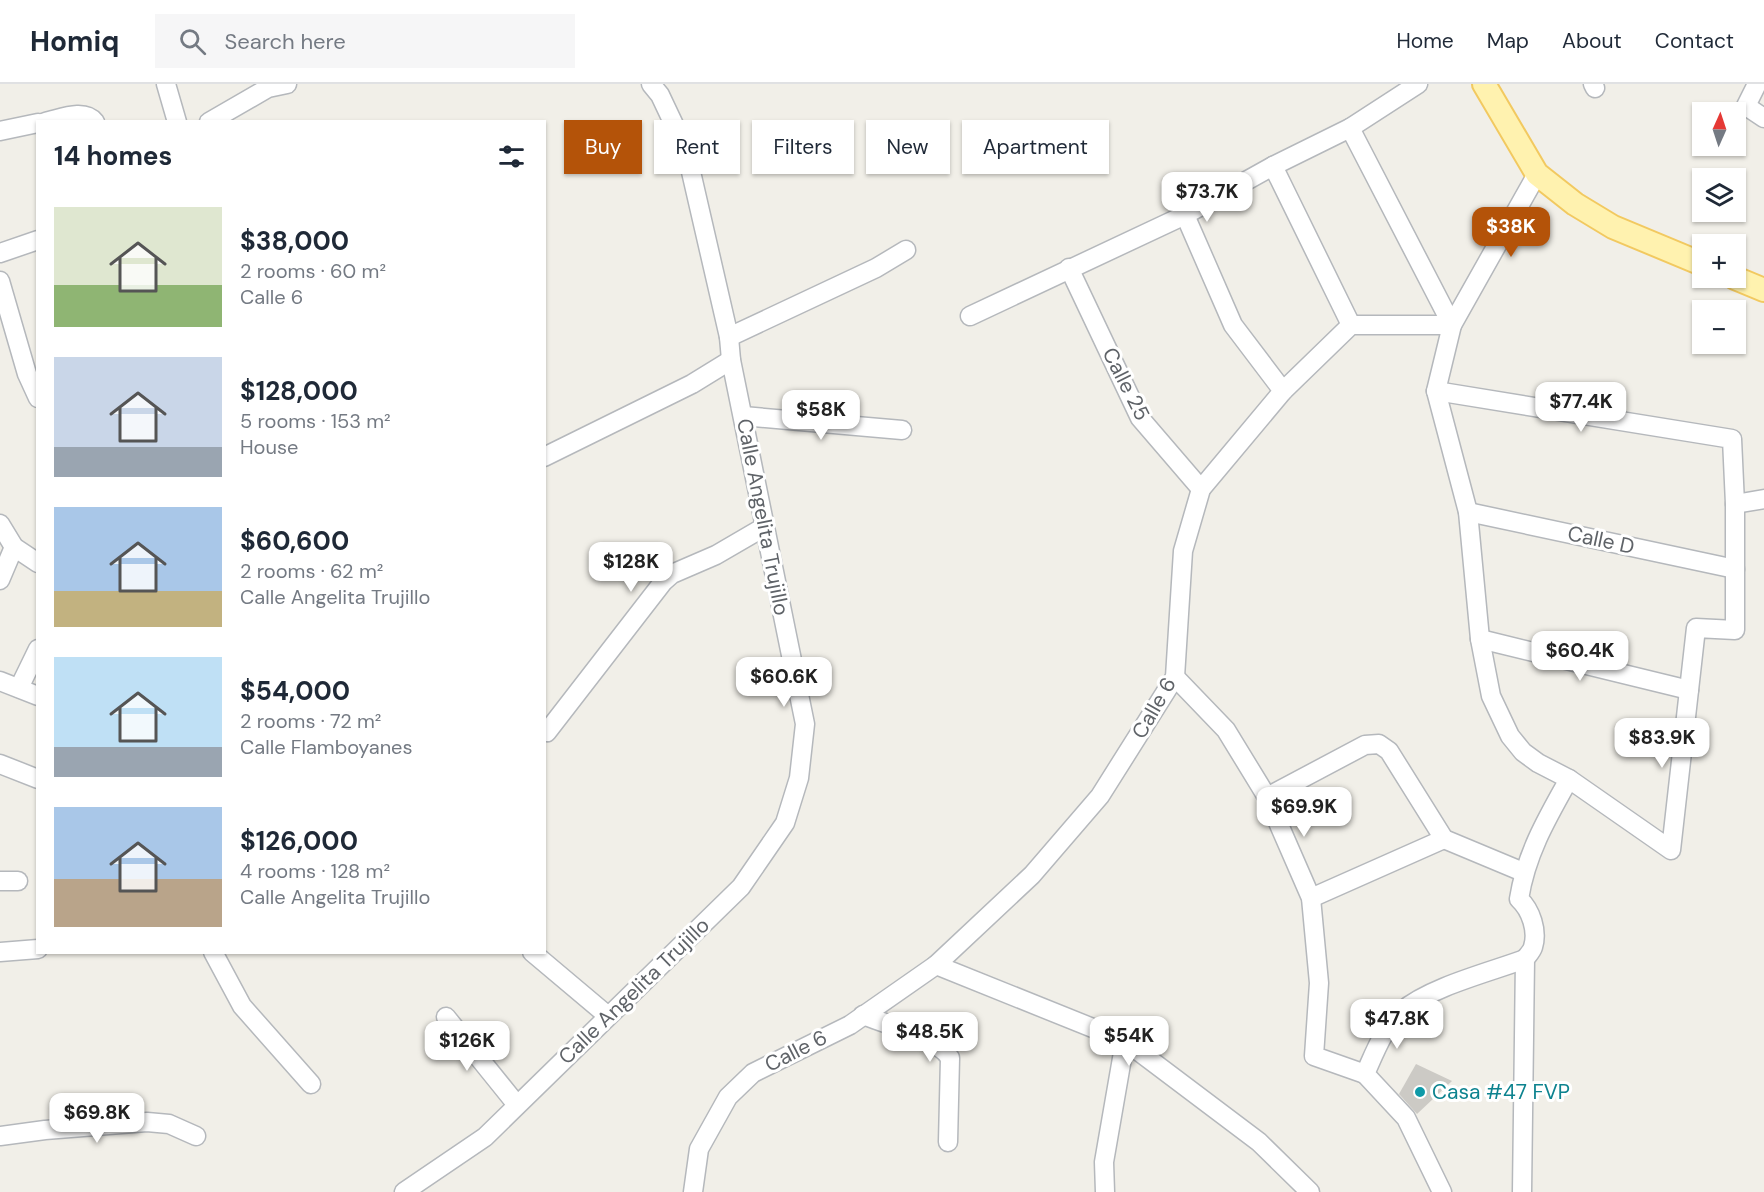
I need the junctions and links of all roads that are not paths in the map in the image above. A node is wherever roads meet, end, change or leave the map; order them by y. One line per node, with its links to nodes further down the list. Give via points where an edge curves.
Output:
1 (166, 84): 11 (street)
2 (287, 84): 7 (street)
3 (651, 84): 30 (street, Calle Angelita Trujillo, via 686,150)
4 (1418, 84): 14 (street)
5 (1484, 84): 17 (main road)
6 (1757, 84): 8 (street, via 1746,106)
7 (267, 86): 12 (street)
8 (1764, 118)
9 (54, 120): 10 (street, via 80,114)
10 (93, 120)
11 (176, 120)
12 (212, 120)
13 (36, 123): 15 (street)
14 (1350, 128): 16 (street); 29 (street)
15 (0, 131)
16 (1273, 166): 18 (street); 28 (street)
17 (1537, 174): 22 (main road, via 1613,227); 29 (street)
18 (1185, 215): 23 (street); 34 (street, via 1233,325)
19 (36, 241): 21 (street)
20 (906, 250): 30 (street)
21 (0, 253)
22 (1692, 260)
23 (1069, 268): 27 (street); 39 (street, Calle 25, via 1140,417)
24 (0, 281): 32 (street)
25 (1746, 283): 26 (main road)
26 (1764, 290)
27 (970, 316)
28 (1351, 325): 29 (street); 34 (street, Calle 6)
29 (1452, 325): 35 (street)
30 (729, 337): 31 (street, Calle Angelita Trujillo)
31 (731, 360): 36 (street, Calle Angelita Trujillo); 38 (street, via 692,384)
32 (32, 371): 33 (street)
33 (36, 389)
34 (1283, 391): 39 (street, Calle 6)
35 (1436, 391): 41 (street, via 1732,439); 42 (street)
36 (743, 416): 37 (street); 44 (street, Calle Angelita Trujillo)
37 (902, 430)
38 (546, 456)
39 (1201, 489): 51 (street, Calle 6, via 1183,551)
40 (1764, 499): 41 (street)
41 (1735, 504): 47 (street)
42 (1468, 512): 47 (street, Calle D); 49 (street)
43 (0, 524): 45 (street)
44 (764, 527): 56 (street, via 716,555 672,574); 71 (street, Calle Angelita Trujillo, via 805,724 799,777 785,823 741,887)
45 (14, 547): 46 (street); 48 (street)
46 (36, 562)
47 (1735, 569): 54 (street, via 1735,630 1696,628)
48 (0, 580)
49 (1480, 639): 54 (street); 59 (street, via 1491,696 1510,736 1538,763)
50 (36, 653): 53 (street)
51 (1175, 677): 60 (street, via 1226,730); 69 (street, Calle 6, via 1100,796 1032,875)
52 (0, 681): 53 (street)
53 (19, 688): 55 (street)
54 (1689, 690): 59 (street, via 1671,850)
55 (36, 695)
56 (546, 732)
57 (0, 764): 58 (street)
58 (36, 778)
59 (1569, 779): 62 (street)
60 (1267, 796): 61 (street, via 1365,745 1379,744 1389,751); 63 (street)
61 (1444, 839): 62 (street); 63 (street)
62 (1523, 872): 68 (street, via 1520,899 1528,907 1533,923 1533,947)
63 (1311, 898): 74 (street, via 1319,983 1314,1056)
64 (36, 949): 65 (street)
65 (0, 952)
66 (214, 954): 75 (street, via 242,1006)
67 (534, 954): 71 (street)
68 (1525, 959): 74 (street, via 1420,997 1387,1029); 85 (street)
69 (936, 965): 70 (street, Calle 6); 73 (street)
70 (863, 1015): 79 (street, via 946,1051 950,1058); 81 (street, Calle 6, via 753,1073 728,1097 699,1149)
71 (608, 1016): 76 (street, Calle Angelita Trujillo)
72 (446, 1017): 76 (street)
73 (1125, 1041): 82 (street, via 1104,1162); 83 (street, via 1259,1142)
74 (1365, 1074): 84 (street, via 1406,1118)
75 (311, 1084)
76 (517, 1105): 80 (street, Calle Angelita Trujillo, via 484,1137)
77 (0, 1136): 78 (street, via 147,1122 169,1124)
78 (196, 1136)
79 (948, 1142)
80 (404, 1192)
81 (693, 1192)
82 (1105, 1192)
83 (1310, 1192)
84 (1442, 1192)
85 (1522, 1192)

